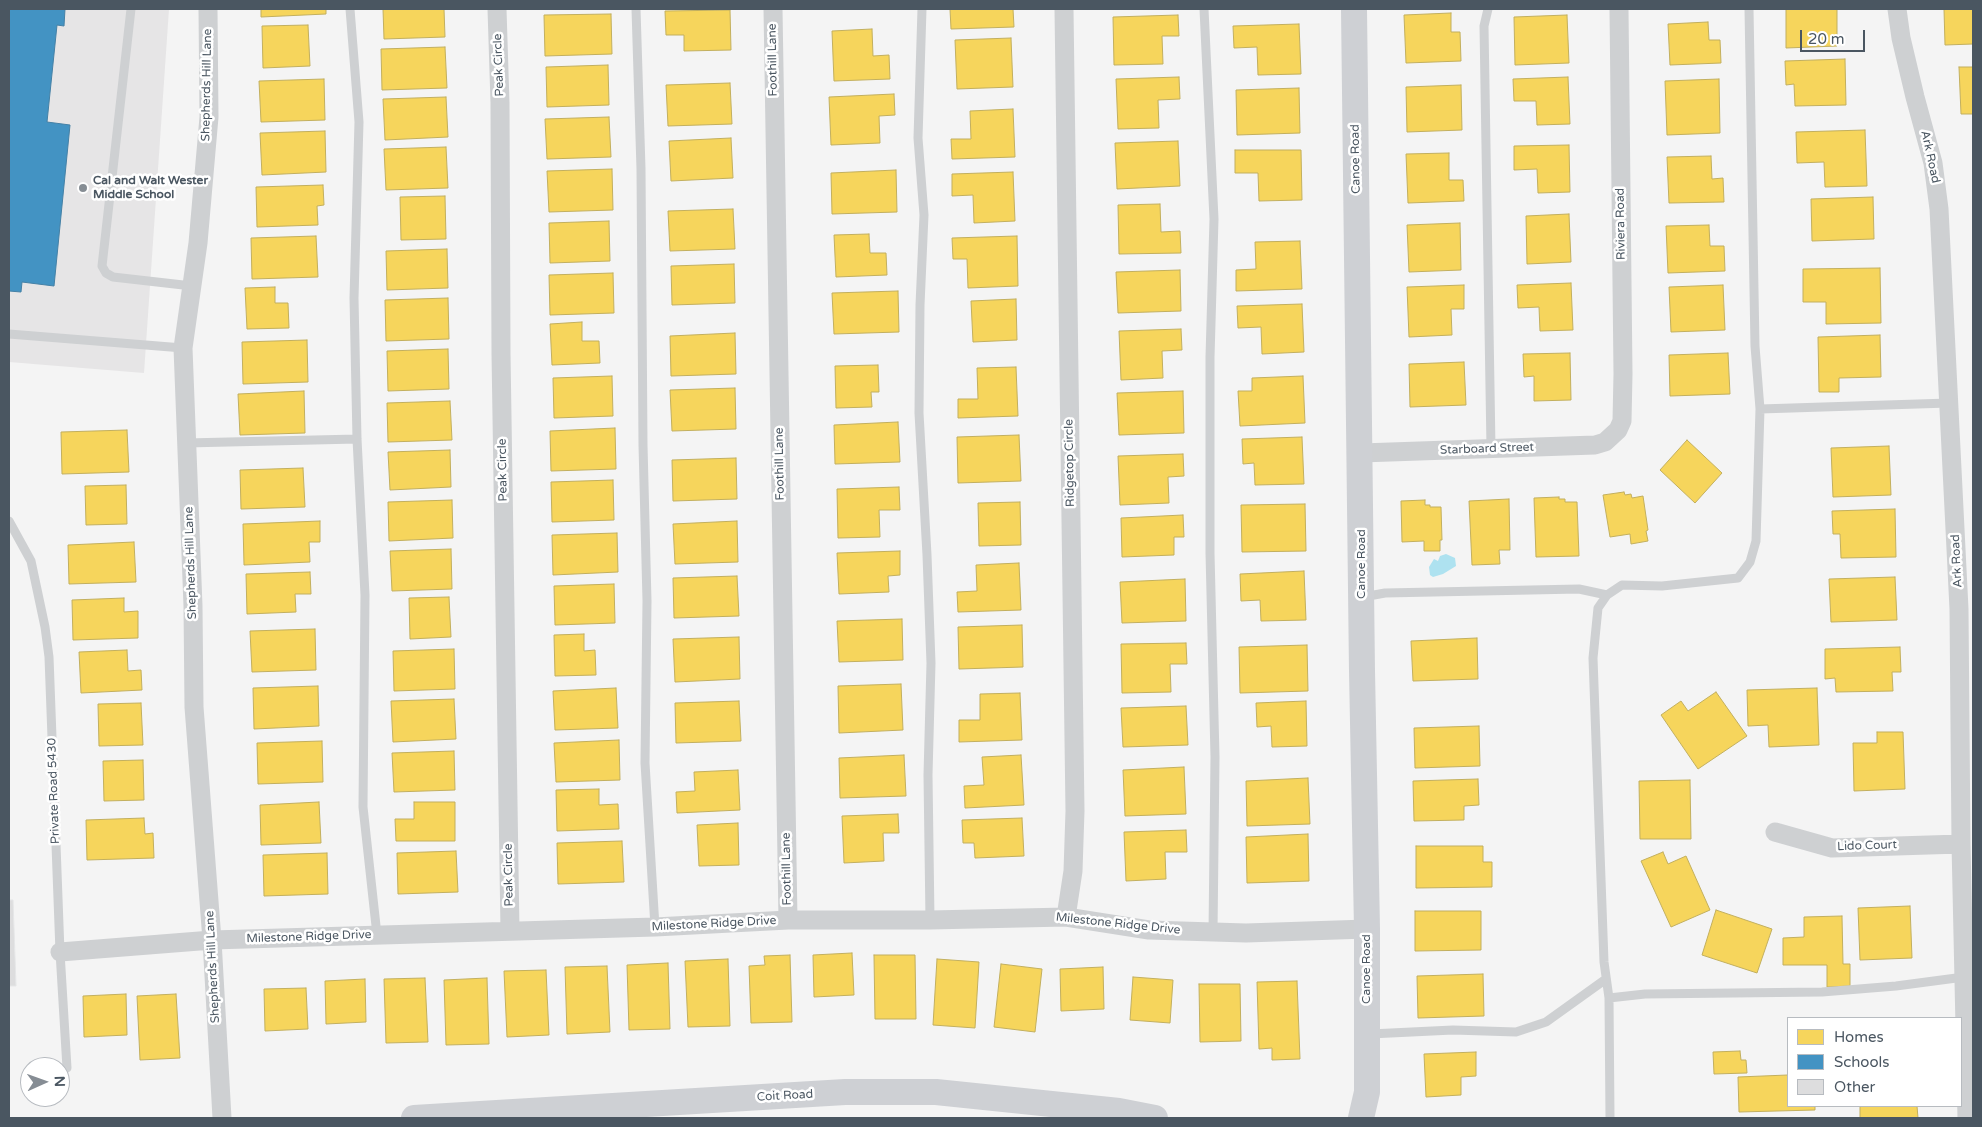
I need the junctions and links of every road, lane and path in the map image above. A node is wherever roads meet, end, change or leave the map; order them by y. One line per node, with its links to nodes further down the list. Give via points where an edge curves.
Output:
1 (131, 9): 15 (lane, via 102,266 112,277)
2 (208, 9): 15 (street, Shepherds Hill Lane, via 209,117)
3 (350, 9): 21 (lane, via 359,122 354,298)
4 (497, 9): 35 (street, Peak Circle)
5 (636, 9): 33 (lane, via 647,601 645,763)
6 (772, 9): 31 (street, Foothill Lane)
7 (922, 9): 32 (lane, via 918,138 924,215 919,412 931,663 928,774)
8 (1064, 9): 30 (street, Ridgetop Circle, via 1075,811 1073,871)
9 (1204, 9): 36 (lane, via 1214,219 1210,553 1215,757)
10 (1354, 9): 24 (street, Canoe Road)
11 (1488, 9): 23 (lane, via 1484,26)
12 (1619, 9): 20 (street, Riviera Road, via 1623,374 1622,421)
13 (1749, 9): 19 (lane, via 1755,346)
14 (1897, 9): 18 (street, Ark Road, via 1901,38 1933,163 1938,200)
15 (192, 286): 17 (street, Shepherds Hill Lane)
16 (9, 334): 17 (lane)
17 (183, 348): 22 (street, Shepherds Hill Lane)
18 (1949, 403): 19 (lane); 29 (street, Ark Road, via 1959,610)
19 (1760, 409): 26 (lane, via 1756,541 1750,562 1738,578 1662,586 1622,585)
20 (1612, 437): 23 (street, Starboard Street, via 1594,445)
21 (358, 439): 22 (lane); 37 (lane, via 365,595 363,807)
22 (186, 443): 38 (street, Shepherds Hill Lane, via 194,707)
23 (1491, 448): 24 (street, Starboard Street)
24 (1360, 453): 27 (street, Canoe Road)
25 (9, 521): 39 (lane, Private Road 5430, via 30,561 49,656)
26 (1607, 595): 27 (lane, via 1579,589 1385,593); 41 (lane, via 1598,608 1593,658)
27 (1362, 597): 34 (street, Canoe Road)
28 (1775, 832): 29 (street, Lido Court, via 1832,848)
29 (1961, 844): 40 (street, Ark Road)
30 (1066, 917): 32 (street, Milestone Ridge Drive); 36 (street, Milestone Ridge Drive, via 1149,930)
31 (788, 920): 32 (street, Milestone Ridge Drive); 33 (street, Milestone Ridge Drive)
32 (930, 920)
33 (655, 927): 35 (street, Milestone Ridge Drive)
34 (1367, 929): 36 (street, Milestone Ridge Drive); 43 (street, Canoe Road)
35 (510, 931): 37 (street, Milestone Ridge Drive)
36 (1214, 932)
37 (377, 935): 38 (street, Milestone Ridge Drive)
38 (212, 940): 39 (street, Milestone Ridge Drive); 45 (street, Shepherds Hill Lane)
39 (60, 952): 44 (lane, Private Road 5430)
40 (1964, 977): 42 (lane, via 1822,992 1645,994); 50 (street, Ark Road)
41 (1606, 979): 42 (lane); 43 (lane, via 1546,1022 1516,1032 1453,1030)
42 (1609, 998): 49 (lane)
43 (1367, 1034): 48 (street, Canoe Road, via 1367,1092)
44 (66, 1057)
45 (222, 1118)
46 (414, 1118): 47 (street, Coit Road, via 846,1092 936,1092 1110,1110)
47 (1155, 1118)
48 (1361, 1118)
49 (1610, 1118)
50 (1967, 1118)

